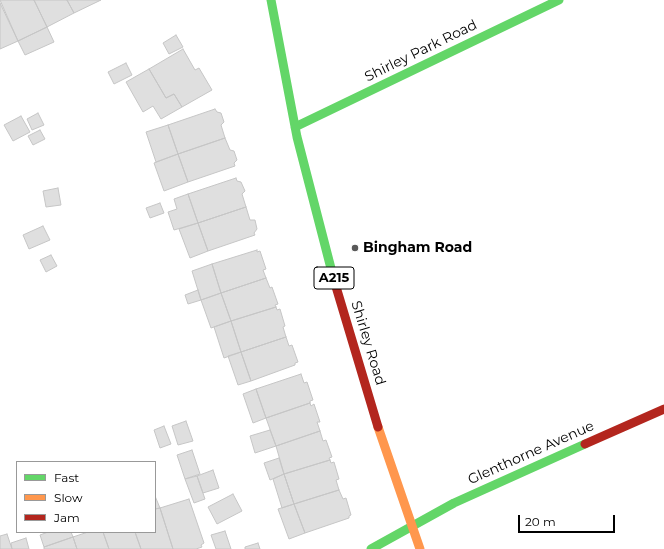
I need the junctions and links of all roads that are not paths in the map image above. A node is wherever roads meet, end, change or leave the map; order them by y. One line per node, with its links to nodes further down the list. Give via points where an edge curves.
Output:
1 (271, 0): 3 (street, Shirley Road / A215)
2 (559, 0): 3 (street, Shirley Park Road)
3 (295, 127): 5 (street, Shirley Road / A215, via 324,247 389,462)
4 (664, 409): 5 (street, Glenthorne Avenue, via 475,493)
5 (412, 528): 6 (street, Glenthorne Avenue); 7 (street, Shirley Road / A215)
6 (371, 549)
7 (420, 549)

